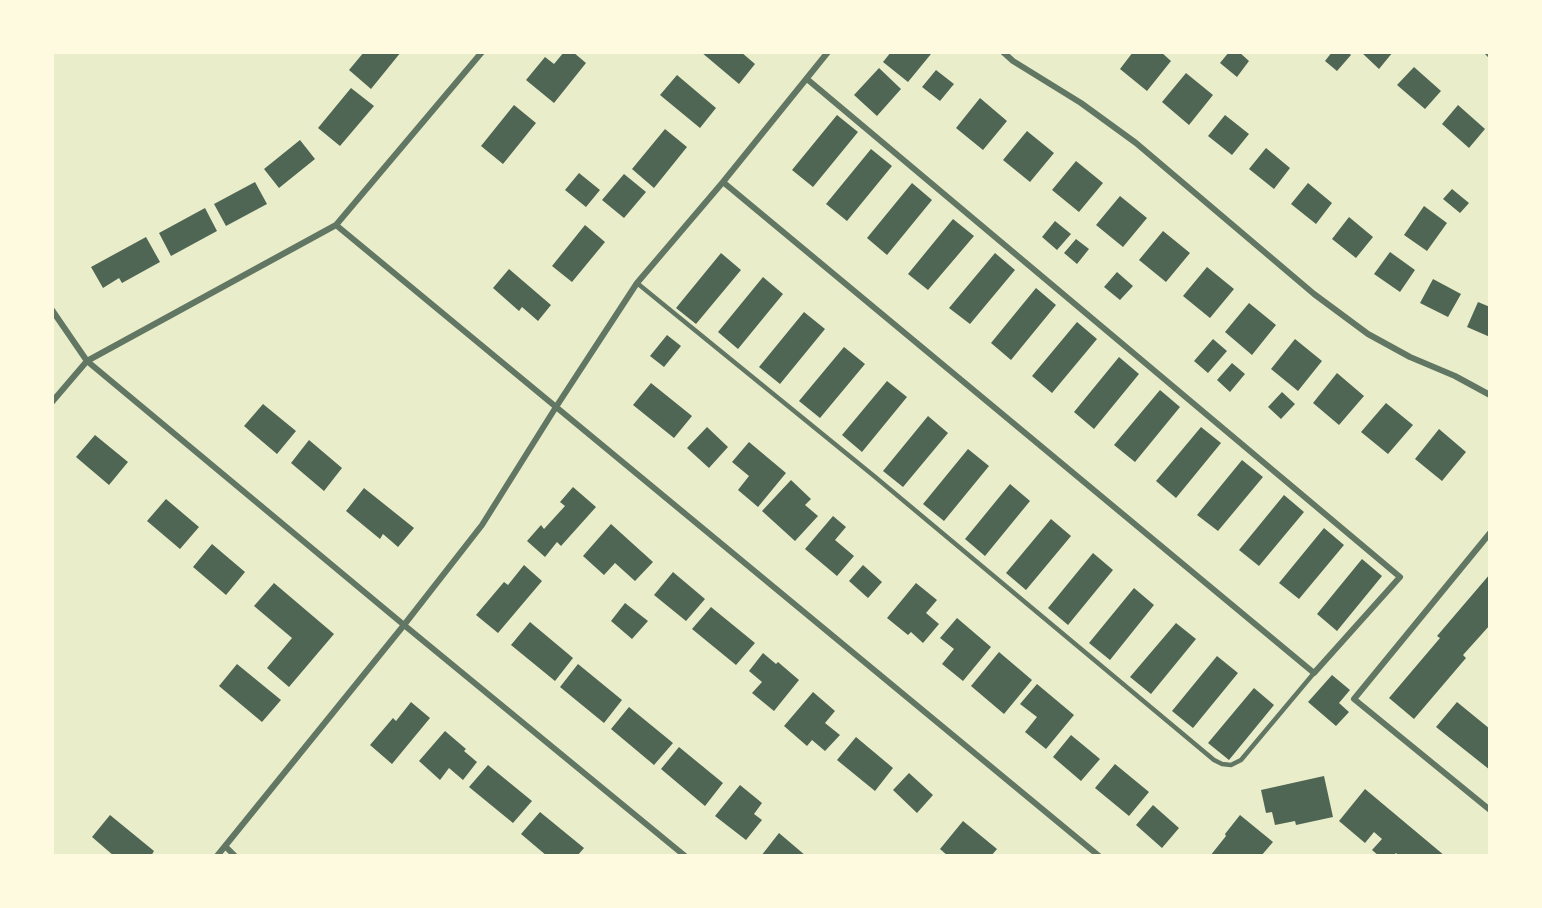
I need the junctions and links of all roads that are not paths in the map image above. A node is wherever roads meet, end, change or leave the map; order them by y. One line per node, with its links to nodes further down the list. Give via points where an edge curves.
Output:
1 (482, 52): 6 (street)
2 (828, 52): 4 (street)
3 (1003, 52): 10 (street, via 1136,143 1314,294 1368,334)
4 (807, 79): 5 (street); 15 (street, via 1400,577)
5 (723, 182): 7 (street); 15 (street)
6 (336, 225): 9 (street); 12 (street)
7 (637, 283): 12 (street); 15 (lane, via 1214,760 1231,765 1241,760)
8 (52, 310): 9 (street)
9 (87, 361): 11 (street); 14 (street)
10 (1490, 395)
11 (52, 402)
12 (556, 407): 14 (street, via 482,525); 21 (street)
13 (1490, 533): 16 (street, via 1354,699)
14 (404, 625): 17 (street); 20 (street)
15 (1314, 673)
16 (1490, 810)
17 (225, 846): 18 (street); 19 (street)
18 (217, 855)
19 (236, 855)
20 (685, 855)
21 (1099, 855)

